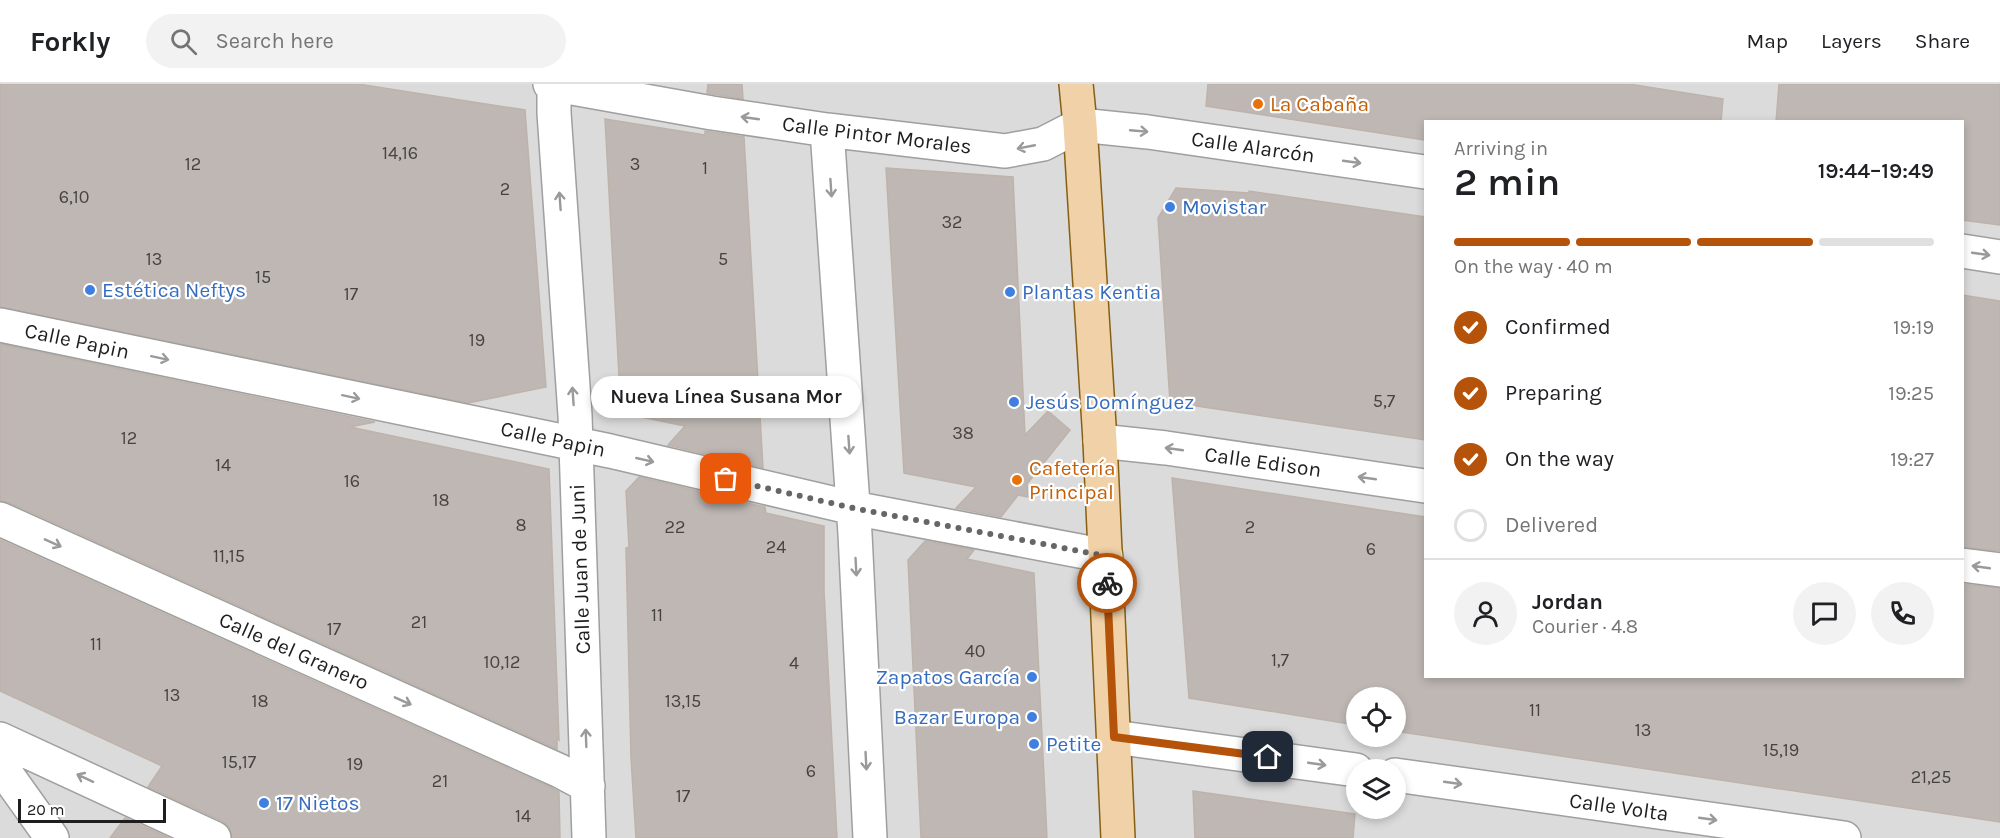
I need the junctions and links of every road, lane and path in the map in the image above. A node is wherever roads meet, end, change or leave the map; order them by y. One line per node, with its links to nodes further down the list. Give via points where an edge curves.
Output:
1 (552, 84): 3 (street, Calle Pintor Morales); 11 (street, Calle Juan de Juni, one-way to 1)
2 (1076, 84): 4 (main road)
3 (668, 95): 5 (street, Calle Pintor Morales, one-way to 3)
4 (1080, 126): 5 (street, Calle Pintor Morales, one-way to 5, via 1043,144 1005,151); 6 (street, Calle Alarcón, one-way to 6, via 1148,132); 10 (main road)
5 (827, 130): 13 (street, one-way to 13)
6 (1424, 172)
7 (1964, 251): 8 (street, one-way to 8)
8 (2000, 257)
9 (0, 325): 11 (street, Calle Papin, one-way to 11)
10 (1100, 441): 12 (street, Calle Edison, one-way to 10); 15 (main road)
11 (576, 445): 13 (street, Calle Papin, one-way to 13); 23 (street, Calle Juan de Juni, one-way to 11)
12 (1424, 486)
13 (853, 508): 15 (street, Calle Papin); 27 (street, one-way to 27)
14 (0, 519): 23 (street, Calle del Granero, one-way to 23)
15 (1106, 556): 18 (main road)
16 (1964, 565): 17 (street, one-way to 16)
17 (2000, 570)
18 (1114, 737): 21 (street, one-way to 21); 28 (main road)
19 (0, 739): 25 (street, one-way to 19)
20 (0, 765): 24 (street)
21 (1346, 769)
22 (1406, 777): 29 (street, Calle Volta, one-way to 29)
23 (588, 786): 26 (street, Calle Juan de Juni)
24 (52, 838)
25 (214, 838)
26 (589, 838)
27 (870, 838)
28 (1118, 838)
29 (1844, 838)

